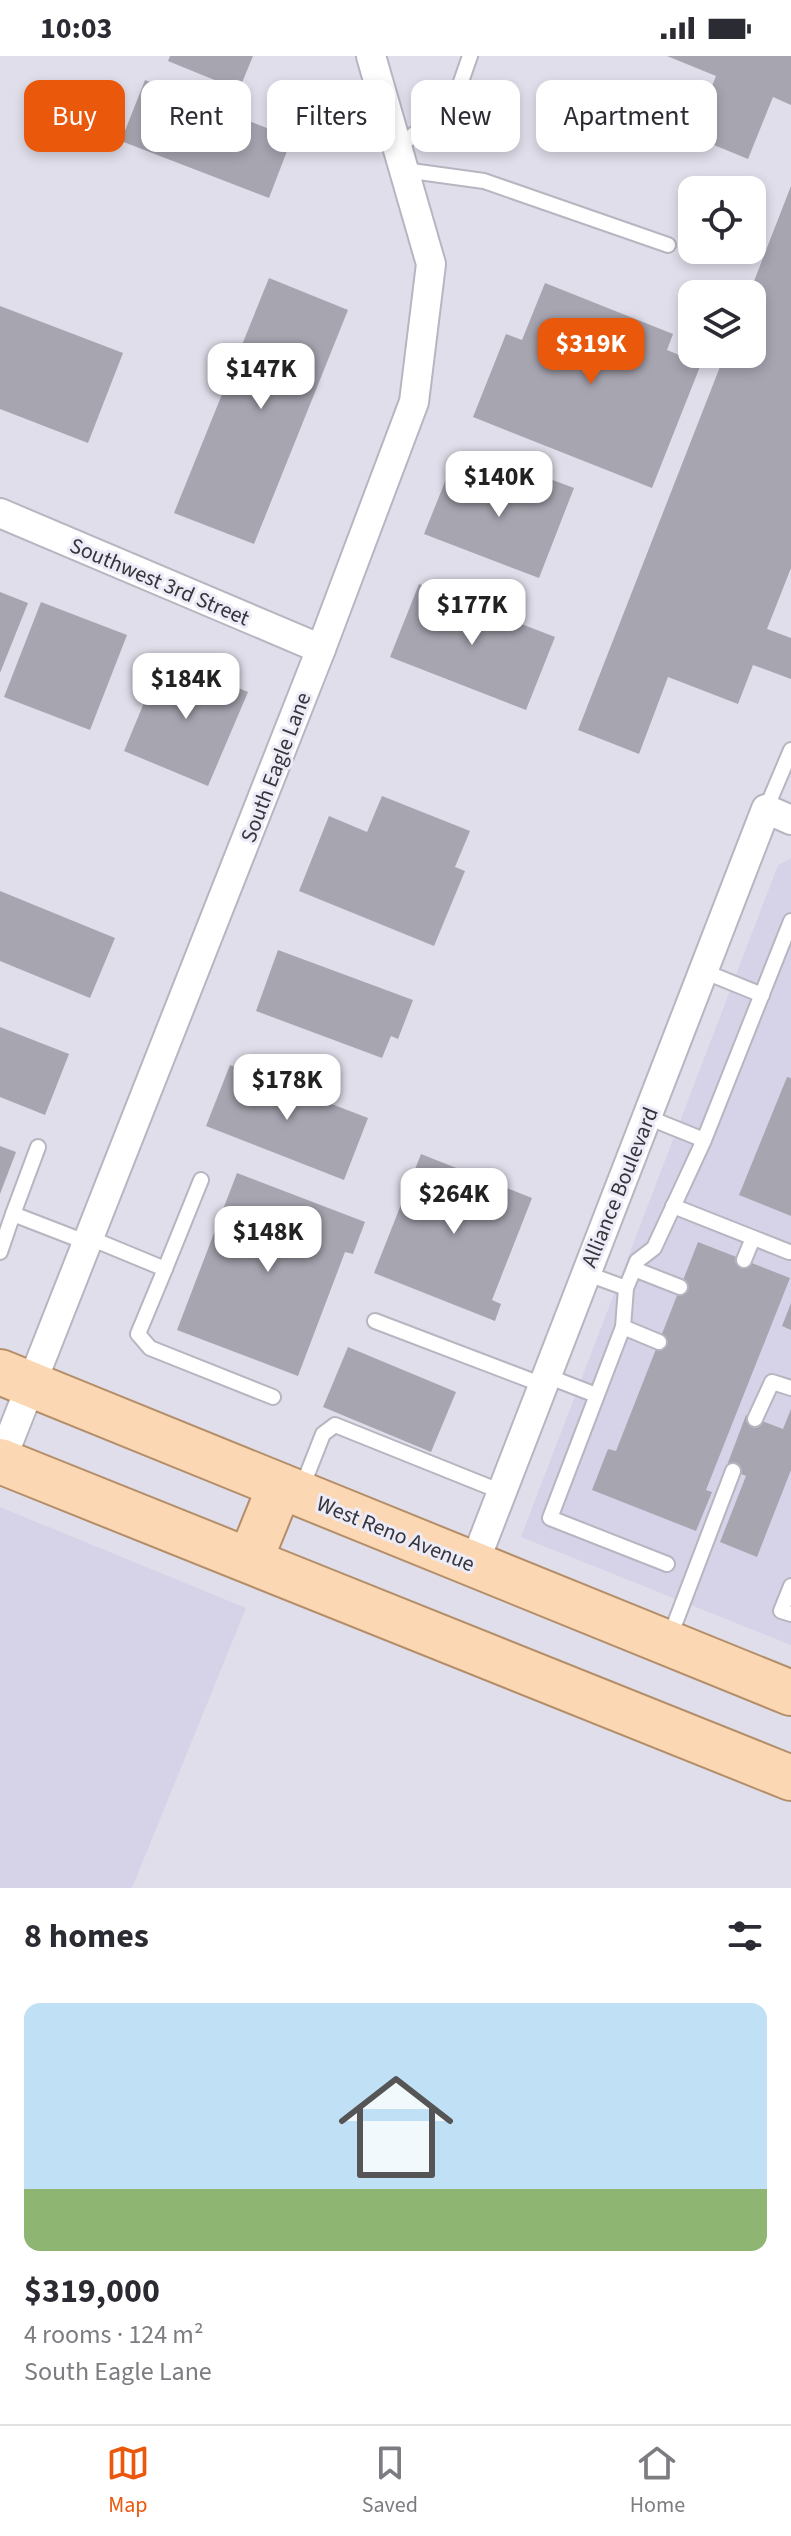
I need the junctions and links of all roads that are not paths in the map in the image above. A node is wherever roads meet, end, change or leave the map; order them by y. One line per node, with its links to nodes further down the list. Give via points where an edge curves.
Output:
1 (371, 56): 3 (street, South Eagle Lane)
2 (470, 56): 3 (lane, via 455,99)
3 (401, 159): 4 (lane, via 484,181); 6 (street, South Eagle Lane, via 431,264 414,402)
4 (668, 245)
5 (0, 513): 6 (street, Southwest 3rd Street)
6 (321, 649): 19 (street, South Eagle Lane)
7 (791, 750): 8 (lane)
8 (778, 814): 10 (street, Alliance Boulevard)
9 (791, 921): 11 (lane)
10 (703, 971): 11 (lane); 12 (street, Alliance Boulevard)
11 (762, 995): 13 (lane)
12 (647, 1117): 13 (lane); 25 (street, Alliance Boulevard)
13 (704, 1140): 16 (lane)
14 (38, 1147): 17 (lane)
15 (201, 1180): 23 (lane)
16 (673, 1206): 18 (lane); 24 (lane, via 654,1248)
17 (13, 1214): 19 (lane); 20 (lane)
18 (753, 1238): 21 (lane); 22 (lane)
19 (89, 1241): 23 (lane); 31 (street, South Eagle Lane)
20 (0, 1252)
21 (789, 1252)
22 (744, 1260)
23 (165, 1269): 35 (lane, via 138,1334 141,1340)
24 (634, 1269): 26 (lane); 27 (lane)
25 (585, 1273): 27 (lane); 32 (street, Alliance Boulevard)
26 (680, 1287)
27 (626, 1288): 29 (lane)
28 (375, 1321): 32 (lane)
29 (623, 1327): 30 (lane); 34 (lane)
30 (659, 1342)
31 (16, 1379): 37 (street, South Eagle Lane); 39 (main road, West Reno Avenue)
32 (545, 1380): 34 (lane); 40 (street, Alliance Boulevard)
33 (791, 1388): 36 (lane, via 772,1382)
34 (596, 1395): 43 (lane, via 550,1518)
35 (273, 1397)
36 (755, 1419)
37 (0, 1461): 41 (main road)
38 (733, 1471): 46 (lane)
39 (290, 1490): 40 (lane, via 323,1434 335,1425); 41 (main road); 42 (main road, West Reno Avenue)
40 (502, 1492): 42 (street, Alliance Boulevard)
41 (250, 1560): 48 (main road)
42 (474, 1564): 46 (main road, West Reno Avenue)
43 (667, 1564)
44 (791, 1586): 45 (lane, via 781,1611)
45 (791, 1614)
46 (667, 1643): 47 (main road, West Reno Avenue)
47 (791, 1693)
48 (791, 1778)

